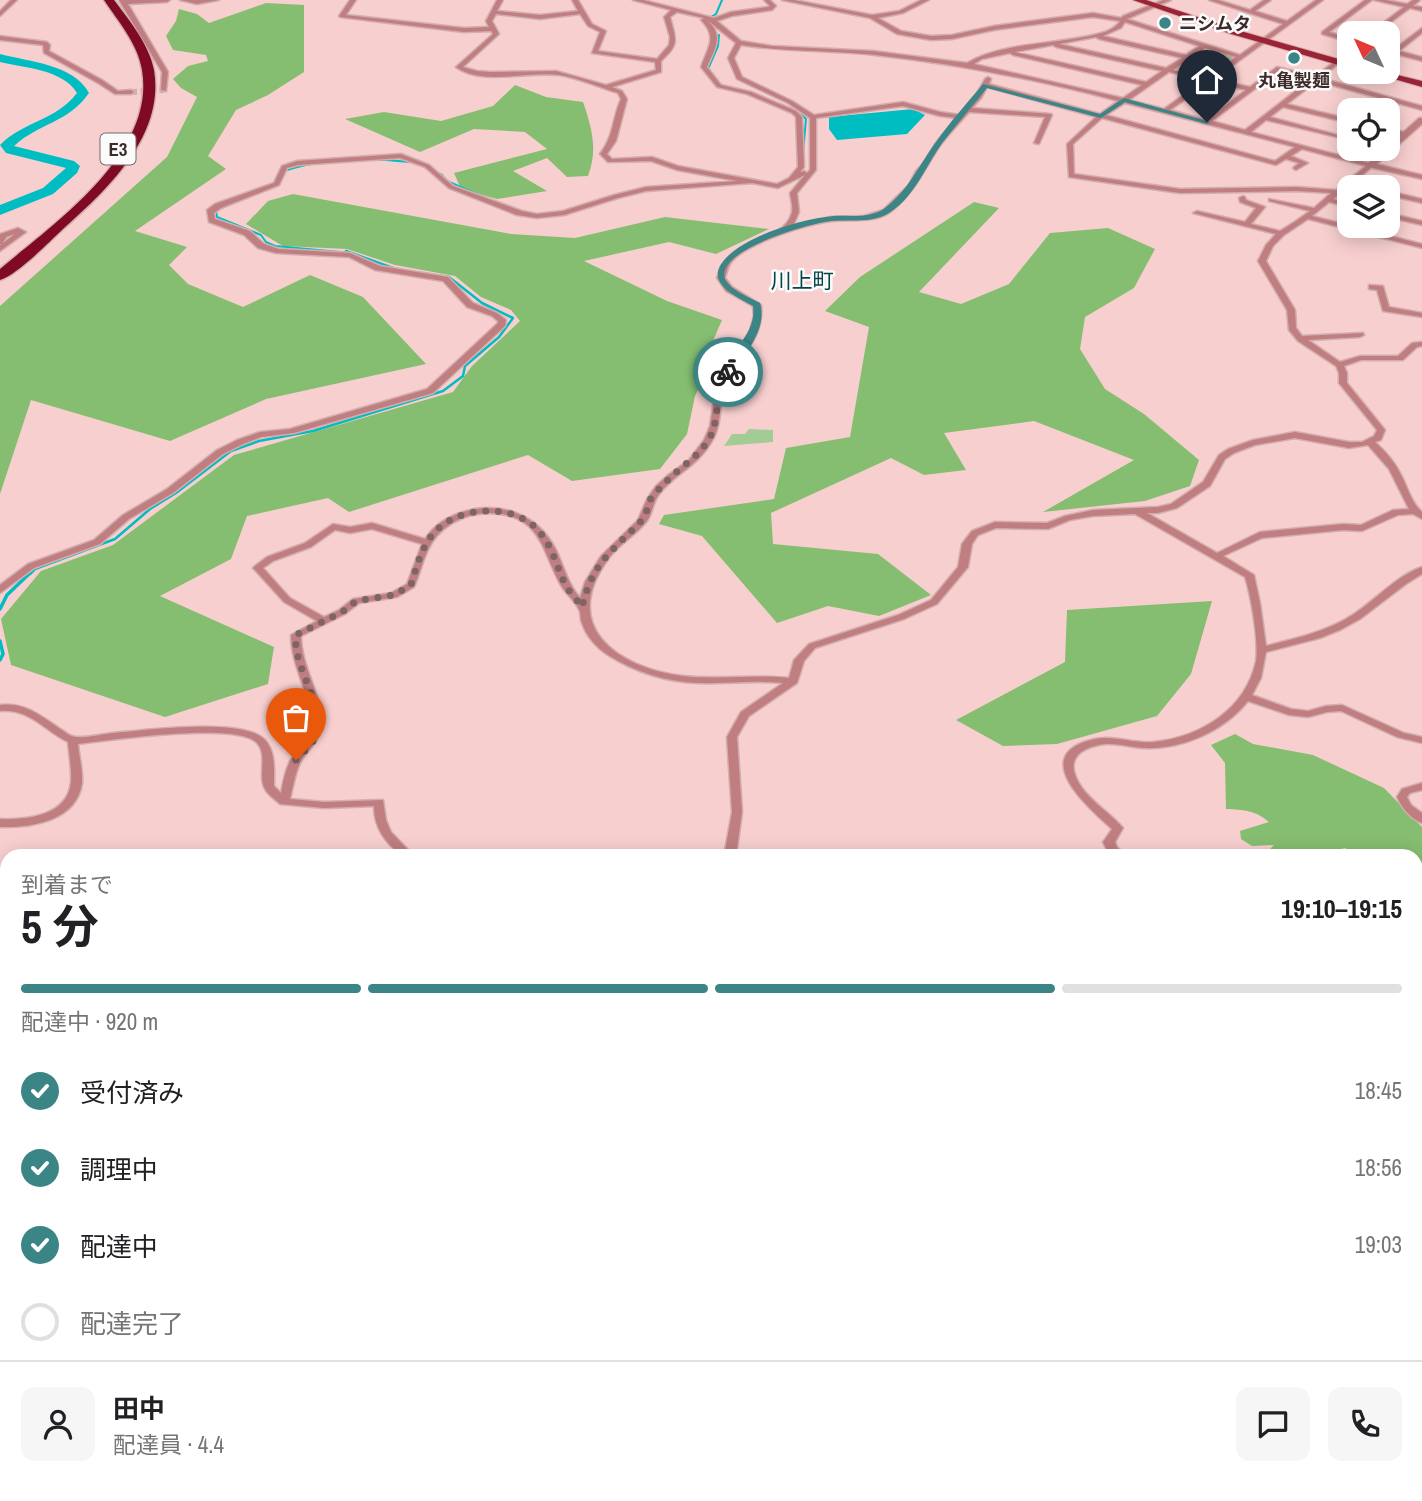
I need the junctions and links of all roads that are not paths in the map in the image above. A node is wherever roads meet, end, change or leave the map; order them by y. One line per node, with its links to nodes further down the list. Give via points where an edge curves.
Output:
1 (14, 0): 31 (street)
2 (98, 0): 117 (highway, E3, via 131,53 137,72 132,122 97,176)
3 (109, 0): 118 (highway, E3, via 133,36 148,71 143,122 121,162 93,194)
4 (167, 0): 22 (street)
5 (183, 0): 6 (street)
6 (216, 0)
7 (354, 0): 40 (street, via 341,16 451,29)
8 (500, 0): 28 (street)
9 (575, 0): 29 (street)
10 (636, 0): 27 (street)
11 (767, 0): 34 (street, via 773,6 770,9)
12 (785, 0): 33 (street)
13 (911, 0): 23 (street)
14 (1137, 0): 24 (main road)
15 (1168, 0): 24 (street)
16 (1212, 0): 30 (street)
17 (1268, 0): 30 (street)
18 (1320, 0): 38 (street)
19 (1369, 0): 36 (street)
20 (1377, 0): 25 (street)
21 (1417, 0): 25 (street)
22 (123, 1): 70 (street, via 165,72)
23 (923, 2): 33 (street)
24 (1154, 6): 35 (street); 45 (main road)
25 (1409, 6): 26 (street); 37 (street)
26 (1422, 9)
27 (675, 10): 32 (street); 56 (street, via 667,17 674,44)
28 (494, 12): 29 (street, via 540,17); 40 (street, via 489,20)
29 (582, 12): 56 (street, via 590,25 603,31 594,52)
30 (1250, 12): 38 (street)
31 (0, 14)
32 (699, 16): 34 (street); 99 (street, via 714,29 714,47 704,68 716,83 767,100 799,117 801,167)
33 (872, 17): 35 (street, via 899,33 931,38 1085,15)
34 (714, 20): 46 (street)
35 (1123, 20): 42 (street, via 1115,30); 49 (street)
36 (1340, 21)
37 (1389, 21)
38 (1287, 23): 45 (street)
39 (1337, 23): 43 (street, via 1324,33)
40 (492, 29): 68 (street, via 496,34 458,67 462,71 557,73)
41 (1422, 30): 48 (street)
42 (1096, 37): 47 (street); 52 (street)
43 (1337, 37)
44 (0, 38): 71 (street, via 44,43 46,52 73,69 95,76 117,93)
45 (1264, 39): 53 (street); 54 (main road)
46 (739, 43): 57 (street, via 881,53); 78 (street, via 731,58 740,78)
47 (1050, 44): 50 (street); 60 (street)
48 (1400, 45)
49 (1203, 46): 52 (street); 53 (street)
50 (1006, 52): 57 (street); 66 (street)
51 (1400, 53): 55 (street)
52 (1186, 57): 60 (street)
53 (1241, 57): 64 (street)
54 (1337, 58)
55 (1422, 59)
56 (658, 61): 68 (street, via 659,71)
57 (968, 65): 59 (street)
58 (1337, 65): 62 (street)
59 (992, 70): 67 (street); 72 (street)
60 (1167, 70): 64 (street); 66 (street)
61 (1400, 76): 65 (main road)
62 (1316, 78): 69 (street, via 1279,68); 73 (street); 74 (street)
63 (1400, 78): 65 (main road)
64 (1208, 80): 69 (street); 76 (street)
65 (1422, 83)
66 (1147, 84): 72 (street)
67 (985, 86): 75 (street); 77 (street)
68 (606, 87): 98 (street, via 620,92 624,99 615,142 603,154 610,161 652,159)
69 (1250, 89): 83 (street)
70 (164, 90)
71 (131, 92)
72 (1124, 100): 76 (street); 77 (street)
73 (1281, 105): 80 (street); 81 (street)
74 (1422, 108)
75 (967, 110): 79 (street); 88 (street, via 1049,115)
76 (1165, 111): 83 (street)
77 (1101, 116): 92 (street, via 1276,163); 100 (street, via 1070,144 1071,176 1180,191)
78 (813, 117): 79 (street, via 903,104); 95 (street)
79 (962, 117): 114 (street, via 938,144 912,186 886,212)
80 (1265, 118): 84 (street); 87 (street)
81 (1337, 118)
82 (1422, 120): 86 (street)
83 (1207, 122): 84 (street)
84 (1247, 132): 89 (street)
85 (1400, 133): 86 (street)
86 (1406, 134): 93 (street)
87 (1337, 135)
88 (1037, 143)
89 (1302, 146): 91 (street); 92 (street)
90 (1337, 147): 91 (street)
91 (1329, 153): 93 (street)
92 (1286, 157): 94 (street, via 1305,163)
93 (1371, 165): 96 (street); 97 (street)
94 (1296, 168)
95 (813, 170): 99 (street); 114 (street, via 794,192 793,219)
96 (1359, 175)
97 (1422, 177)
98 (749, 182): 99 (street); 131 (street, via 646,190 537,216 451,187 427,166 401,156 284,167 277,184 218,206 210,212 212,220 279,251 351,255 378,268 445,279 469,304 494,313 502,324 429,391 240,442 126,517 97,542 32,566)
99 (778, 186)
100 (1337, 192)
101 (1337, 194): 105 (street)
102 (1400, 195): 106 (street)
103 (1243, 198): 113 (street, via 1261,207)
104 (1271, 200): 108 (street)
105 (1329, 200): 107 (street); 108 (street)
106 (1422, 201)
107 (1337, 202)
108 (1315, 210): 110 (street)
109 (1197, 213): 113 (street)
110 (1307, 217): 115 (street); 116 (street)
111 (1400, 218): 112 (street)
112 (1422, 223)
113 (1246, 225): 115 (street)
114 (780, 230): 132 (street, via 736,253 720,273 729,289 757,305 758,316 753,334 721,384 711,436 698,456 650,499 645,518 603,559 590,578)
115 (1280, 233): 122 (street, via 1262,261 1291,310 1292,328)
116 (1421, 244)
117 (0, 263)
118 (0, 276)
119 (1372, 287): 120 (street, via 1380,288 1386,309)
120 (1422, 315)
121 (1360, 335): 122 (street)
122 (1300, 338): 124 (street)
123 (1422, 344): 124 (street, via 1400,358 1360,358)
124 (1339, 365): 125 (street, via 1343,383 1381,430)
125 (1370, 442): 126 (street, via 1349,445 1295,435 1242,446 1223,457 1207,484 1182,502); 127 (street, via 1398,476 1404,499)
126 (1137, 511): 129 (street); 135 (street, via 1093,513 1048,526 982,528 970,538 963,568 934,602 812,646 800,660)
127 (1418, 513): 129 (street, via 1396,512 1362,528 1260,536)
128 (428, 543): 132 (street, via 450,519 496,509 535,526 551,545 567,588); 133 (street, via 411,585 394,595 356,601); 133 (street, via 372,526 333,527 308,545 258,568 287,600)
129 (1217, 556): 134 (street, via 1252,581)
130 (1422, 570): 134 (street, via 1345,624)
131 (0, 590)
132 (582, 607): 135 (street, via 583,618 599,645 639,666 673,677)
133 (324, 621): 141 (street, via 296,635 294,650 317,720 314,739 296,760)
134 (1263, 650): 136 (street, via 1260,671)
135 (793, 681): 145 (street, via 749,709 732,734 737,812)
136 (1247, 697): 138 (street, via 1289,712 1342,708); 146 (street, via 1225,721 1205,732 1153,745 1098,742 1073,752 1069,777 1075,788 1118,828 1109,842)
137 (0, 708): 139 (street, via 25,709)
138 (1422, 740)
139 (72, 741): 141 (street, via 203,729 250,734 267,752 269,787); 143 (street, via 77,781 68,803 43,819)
140 (1422, 786): 142 (street, via 1406,790 1402,797)
141 (284, 802): 144 (street, via 379,802 386,837)
142 (1422, 818)
143 (0, 823)
144 (401, 849)
145 (731, 849)
146 (1112, 849)

